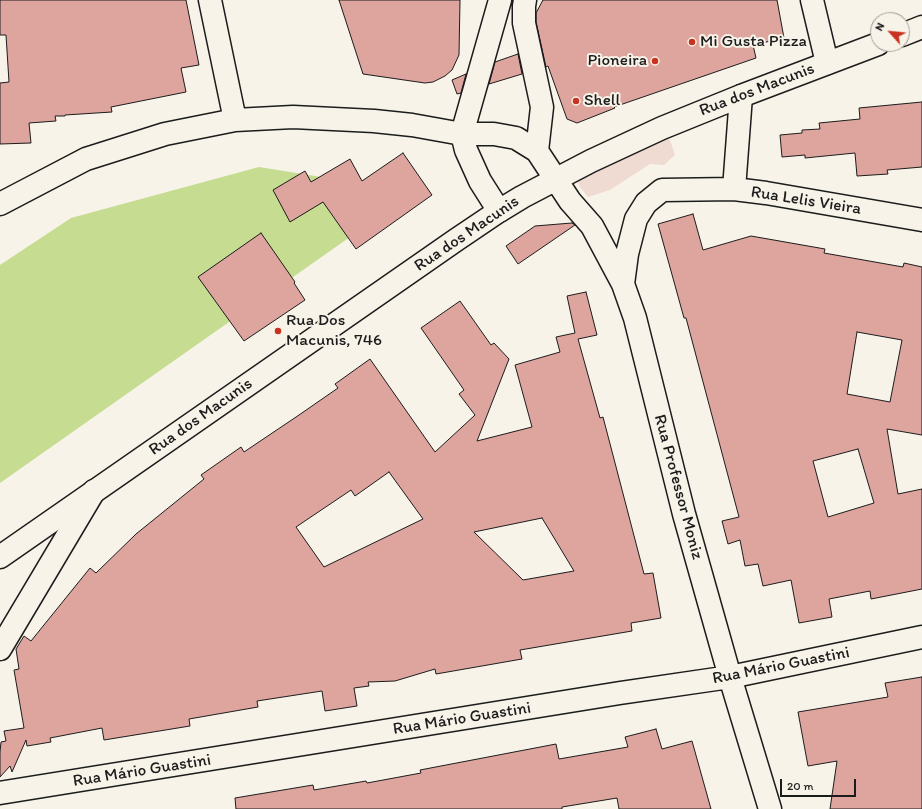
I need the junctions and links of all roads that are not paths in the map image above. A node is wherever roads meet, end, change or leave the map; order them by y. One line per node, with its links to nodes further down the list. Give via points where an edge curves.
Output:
1 (210, 0): 10 (street)
2 (500, 0): 11 (street)
3 (525, 0): 12 (street, via 524,23 542,106)
4 (812, 0): 8 (street)
5 (922, 27): 6 (street)
6 (910, 32)
7 (870, 47): 8 (street, Rua dos Macunis)
8 (827, 63): 9 (street, Rua dos Macunis)
9 (741, 96): 13 (street, Rua dos Macunis, via 662,128); 14 (street, Rua Lelis Vieira)
10 (235, 120): 11 (street, via 293,117 374,121 412,124); 15 (street, via 165,134 86,159)
11 (462, 134): 12 (street, via 494,134 516,138); 16 (street, via 480,181)
12 (537, 151): 13 (street, Rua Professor Moniz)
13 (555, 179): 16 (street, Rua dos Macunis); 18 (street, Rua Professor Moniz, via 592,226)
14 (734, 189): 17 (street, Rua Lelis Vieira); 18 (street, via 662,190 646,203 636,219)
15 (0, 204)
16 (500, 211): 19 (street, Rua dos Macunis)
17 (922, 220)
18 (623, 284): 23 (street, Rua Professor Moniz, via 635,318 684,514)
19 (94, 491): 20 (street, Rua dos Macunis); 22 (street, Rua dos Macunis)
20 (0, 557)
21 (922, 637): 23 (street, Rua Mário Guastini)
22 (0, 649)
23 (730, 677): 24 (street, Rua Mário Guastini); 25 (street, Rua Professor Moniz)
24 (0, 794)
25 (770, 809)

